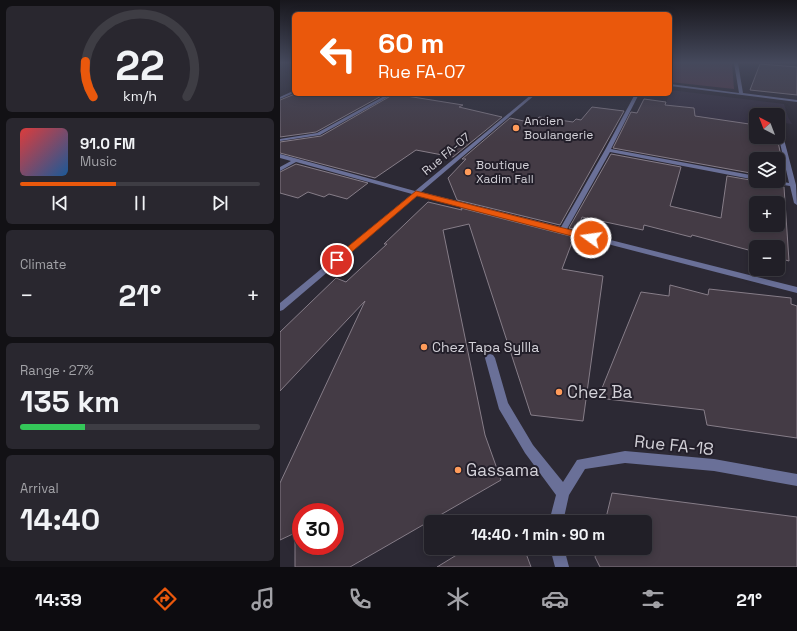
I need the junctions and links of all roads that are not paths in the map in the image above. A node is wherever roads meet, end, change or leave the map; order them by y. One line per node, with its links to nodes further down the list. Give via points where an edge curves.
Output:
1 (705, 89): 4 (street)
2 (740, 89): 4 (street)
3 (292, 93): 8 (street)
4 (741, 94): 9 (street)
5 (387, 96): 10 (street, via 318,134)
6 (532, 96): 19 (street, Rue FA-07)
7 (636, 96): 12 (street)
8 (280, 98)
9 (797, 101)
10 (280, 140)
11 (783, 144): 18 (street)
12 (608, 150): 16 (street); 21 (street)
13 (280, 156): 14 (street)
14 (296, 160): 15 (street); 19 (street)
15 (280, 169)
16 (749, 177)
17 (785, 184): 18 (street)
18 (793, 185): 20 (street)
19 (416, 193): 21 (street); 23 (street, Rue FA-07)
20 (797, 203)
21 (562, 231): 22 (street)
22 (797, 290)
23 (280, 308)
24 (490, 358): 26 (street, via 503,405 529,449)
25 (797, 480): 26 (street, Rue FA-18, via 714,465 625,457 581,464)
26 (563, 493): 27 (street, Rue FA-18)
27 (558, 515)
28 (559, 555): 29 (street)
29 (562, 567)

